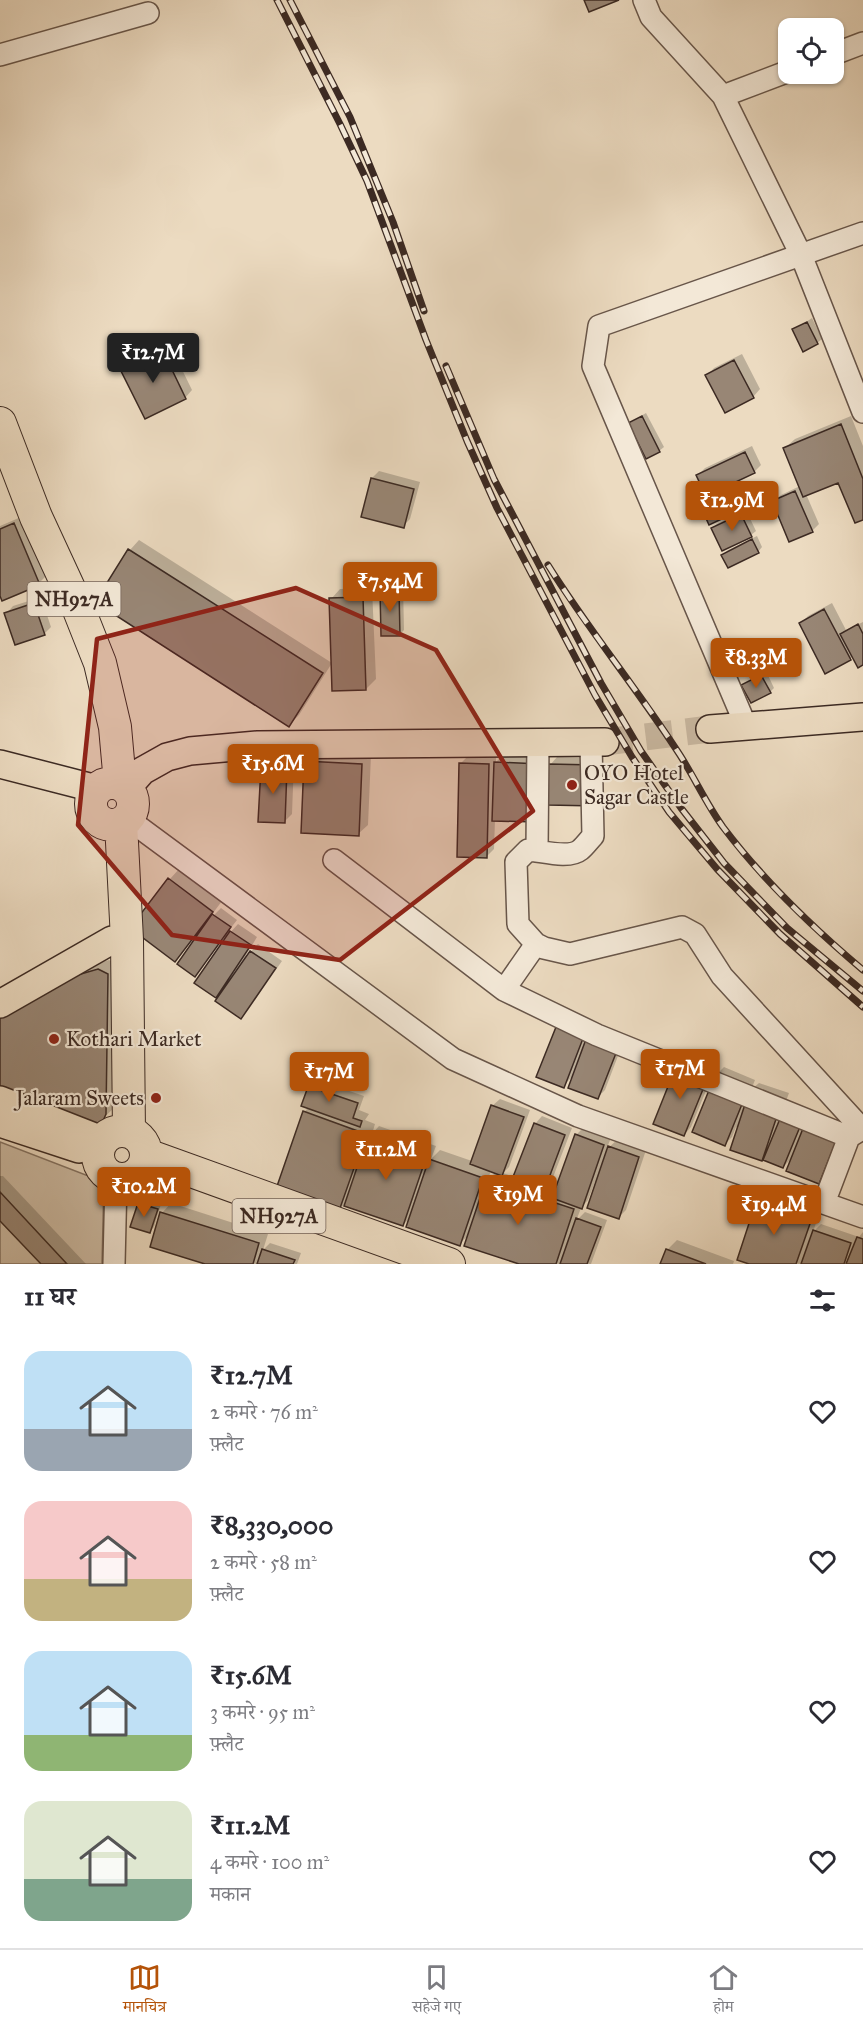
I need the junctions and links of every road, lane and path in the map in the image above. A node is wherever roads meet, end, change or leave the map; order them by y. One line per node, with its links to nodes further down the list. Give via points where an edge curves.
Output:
1 (644, 0): 7 (street, via 651,17)
2 (148, 13): 5 (street)
3 (863, 43): 4 (street)
4 (844, 50)
5 (0, 55)
6 (778, 75): 7 (street)
7 (723, 96): 9 (street)
8 (863, 233): 9 (street)
9 (801, 255): 10 (street); 14 (street, via 599,326 593,366)
10 (863, 412)
11 (0, 423): 19 (highway, NH927A, via 100,663 115,726)
12 (0, 463): 19 (highway, NH927A, via 82,663)
13 (863, 717): 14 (main road)
14 (746, 726): 15 (main road)
15 (710, 729)
16 (538, 743): 17 (main road); 19 (main road, via 258,745 190,751 167,757 142,771); 20 (street)
17 (598, 743): 20 (street, via 593,836 578,852)
18 (0, 764): 19 (main road)
19 (114, 801): 22 (highway, NH927A); 29 (highway, NH927A, via 127,940); 30 (street, via 453,1059 578,1116)
20 (537, 850): 23 (street, via 528,850 516,862 518,924)
21 (334, 860): 24 (street)
22 (112, 940): 25 (main road); 29 (highway, NH927A)
23 (536, 944): 24 (street); 28 (street, via 570,954 681,927 696,934 722,976 792,1050)
24 (504, 990): 28 (street, via 597,1035)
25 (0, 1004)
26 (0, 1100): 29 (main road)
27 (0, 1123): 29 (main road)
28 (858, 1132): 30 (street)
29 (121, 1152): 32 (street); 33 (highway, NH927A); 34 (highway, NH927A)
30 (824, 1203): 31 (street)
31 (863, 1217)
32 (114, 1264)
33 (414, 1264)
34 (449, 1264)

